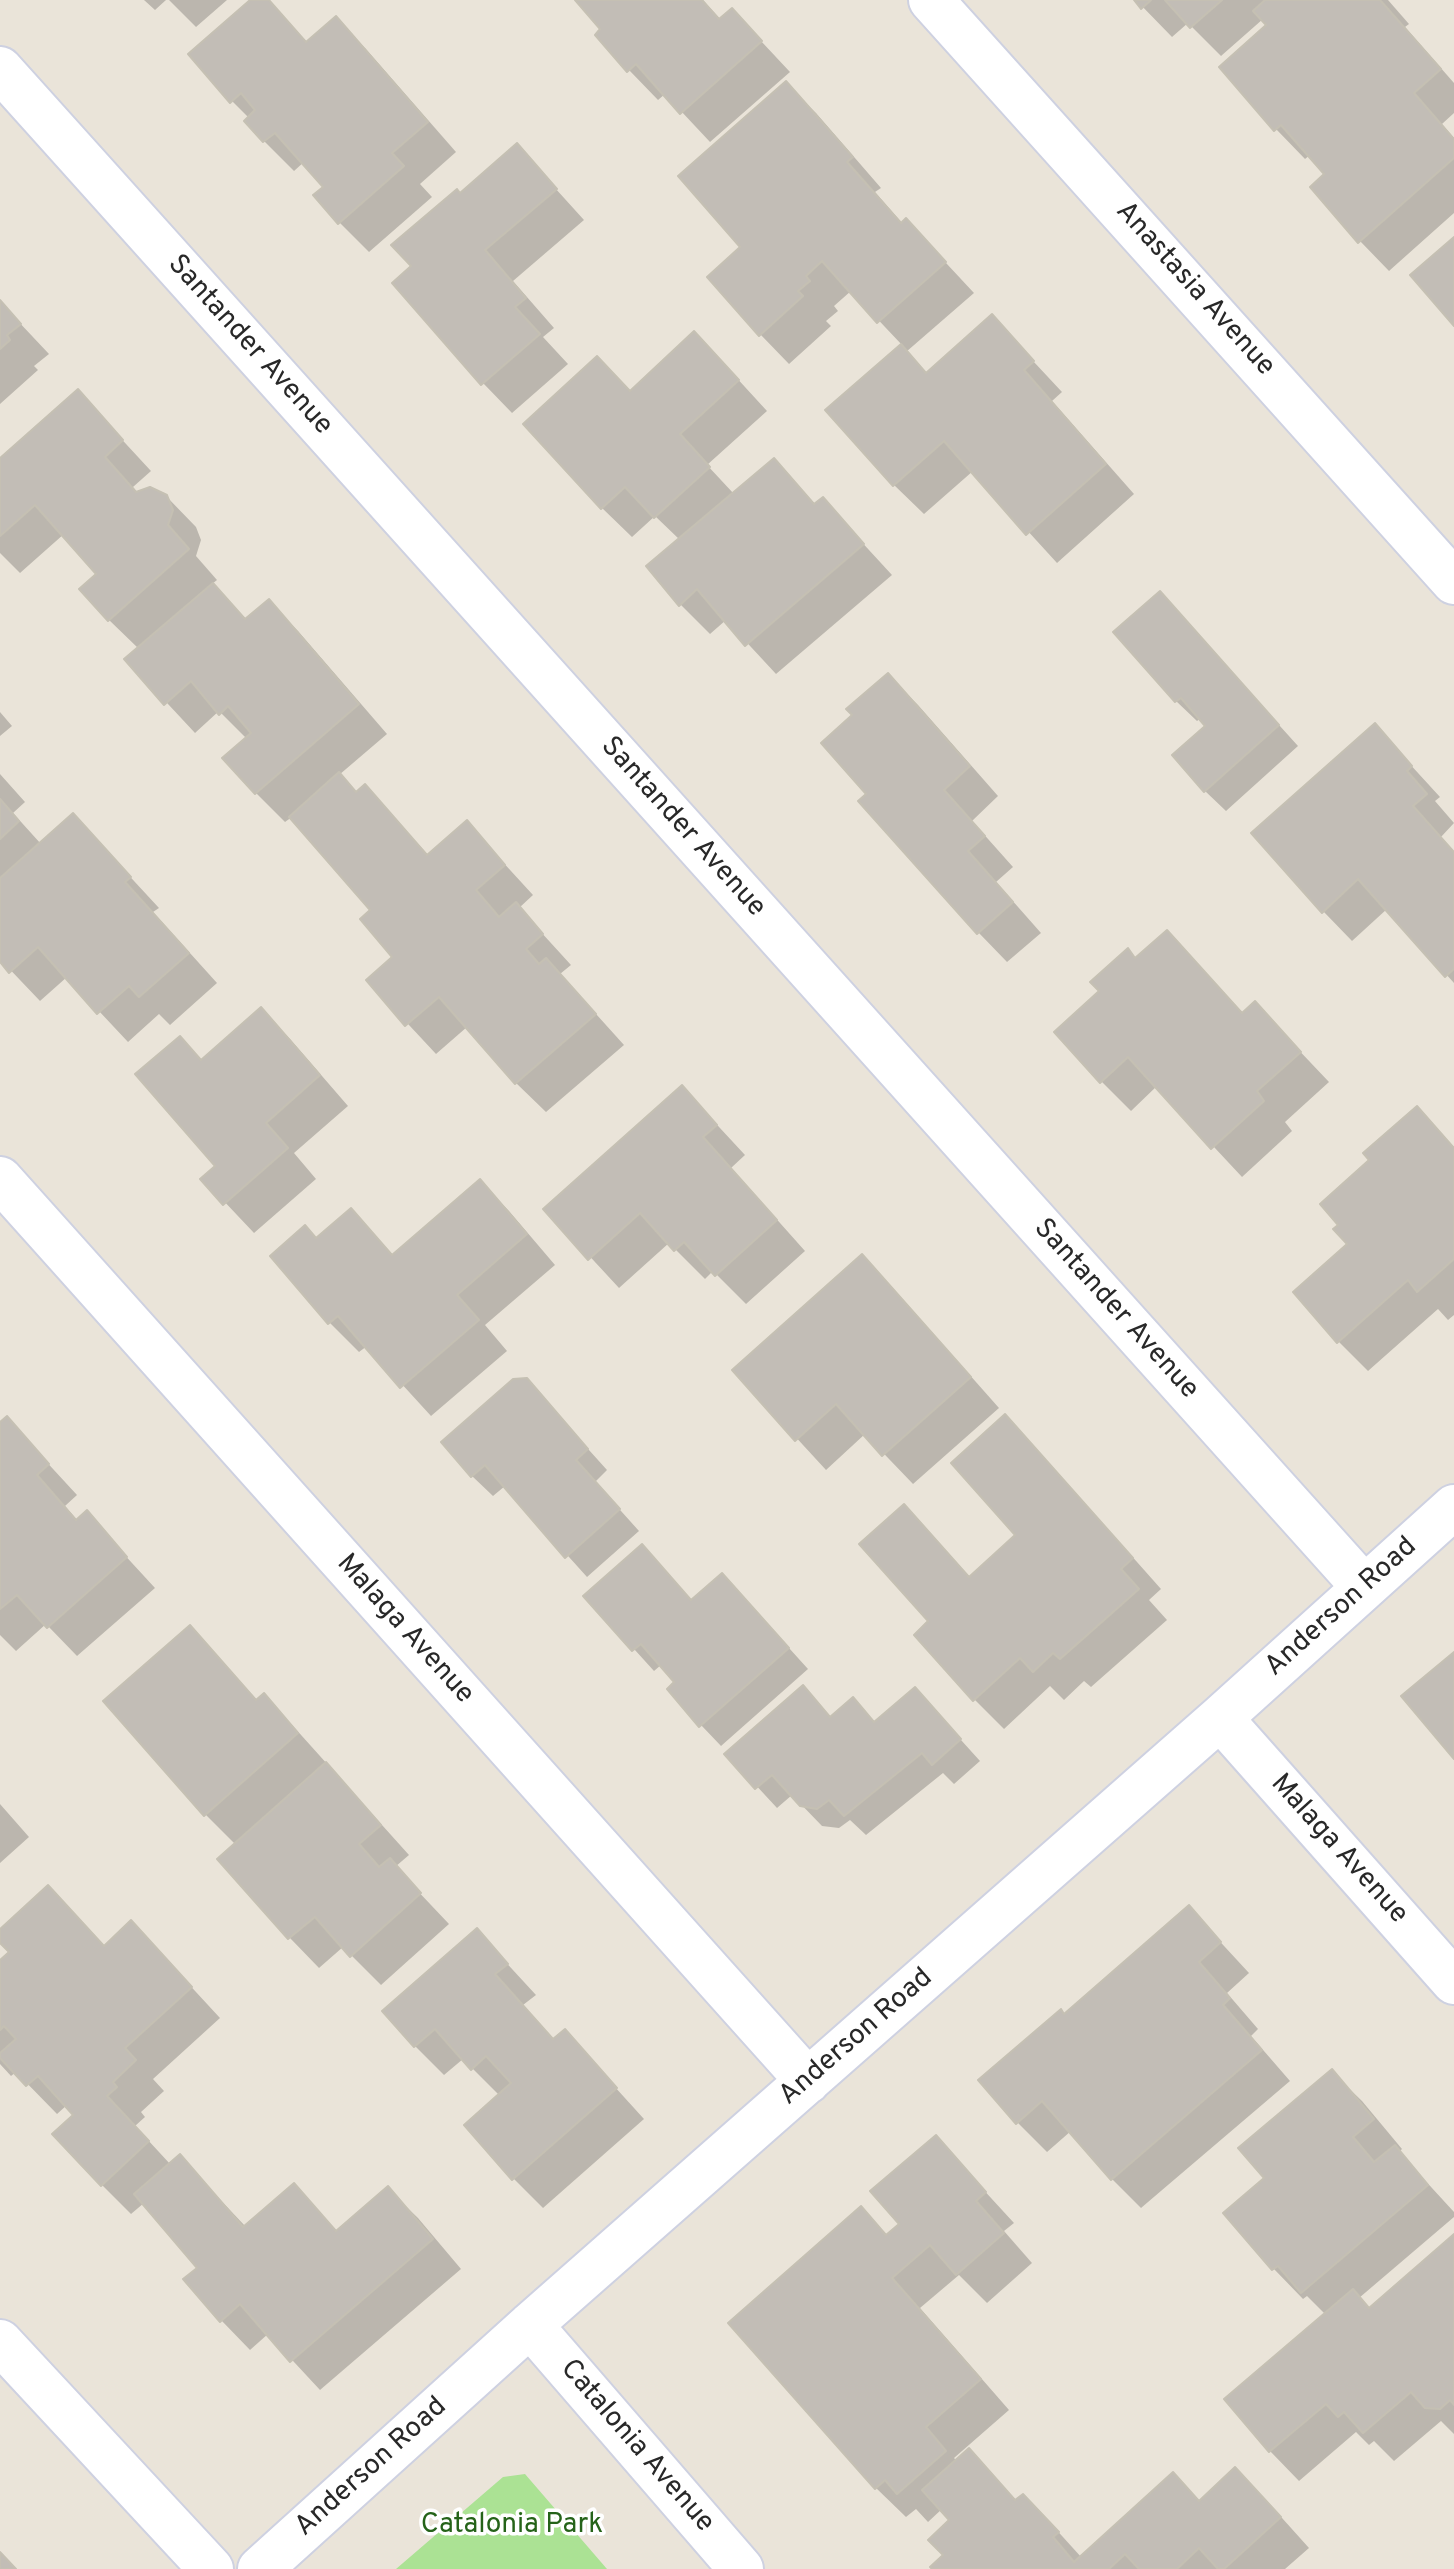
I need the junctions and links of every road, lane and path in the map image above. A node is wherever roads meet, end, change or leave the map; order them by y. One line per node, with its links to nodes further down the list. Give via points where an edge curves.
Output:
1 (931, 0): 3 (street, Anastasia Avenue)
2 (0, 69): 6 (street, Santander Avenue)
3 (1454, 582)
4 (0, 1179): 9 (street, Malaga Avenue)
5 (1454, 1507): 6 (street, Anderson Road)
6 (1364, 1587): 7 (street, Anderson Road)
7 (1220, 1718): 8 (street, Malaga Avenue); 9 (street, Anderson Road)
8 (1454, 1982)
9 (808, 2081): 10 (street, Anderson Road)
10 (530, 2325): 13 (street, Anderson Road); 14 (street, Catalonia Avenue)
11 (0, 2342): 12 (street)
12 (211, 2569)
13 (260, 2569)
14 (741, 2569)

